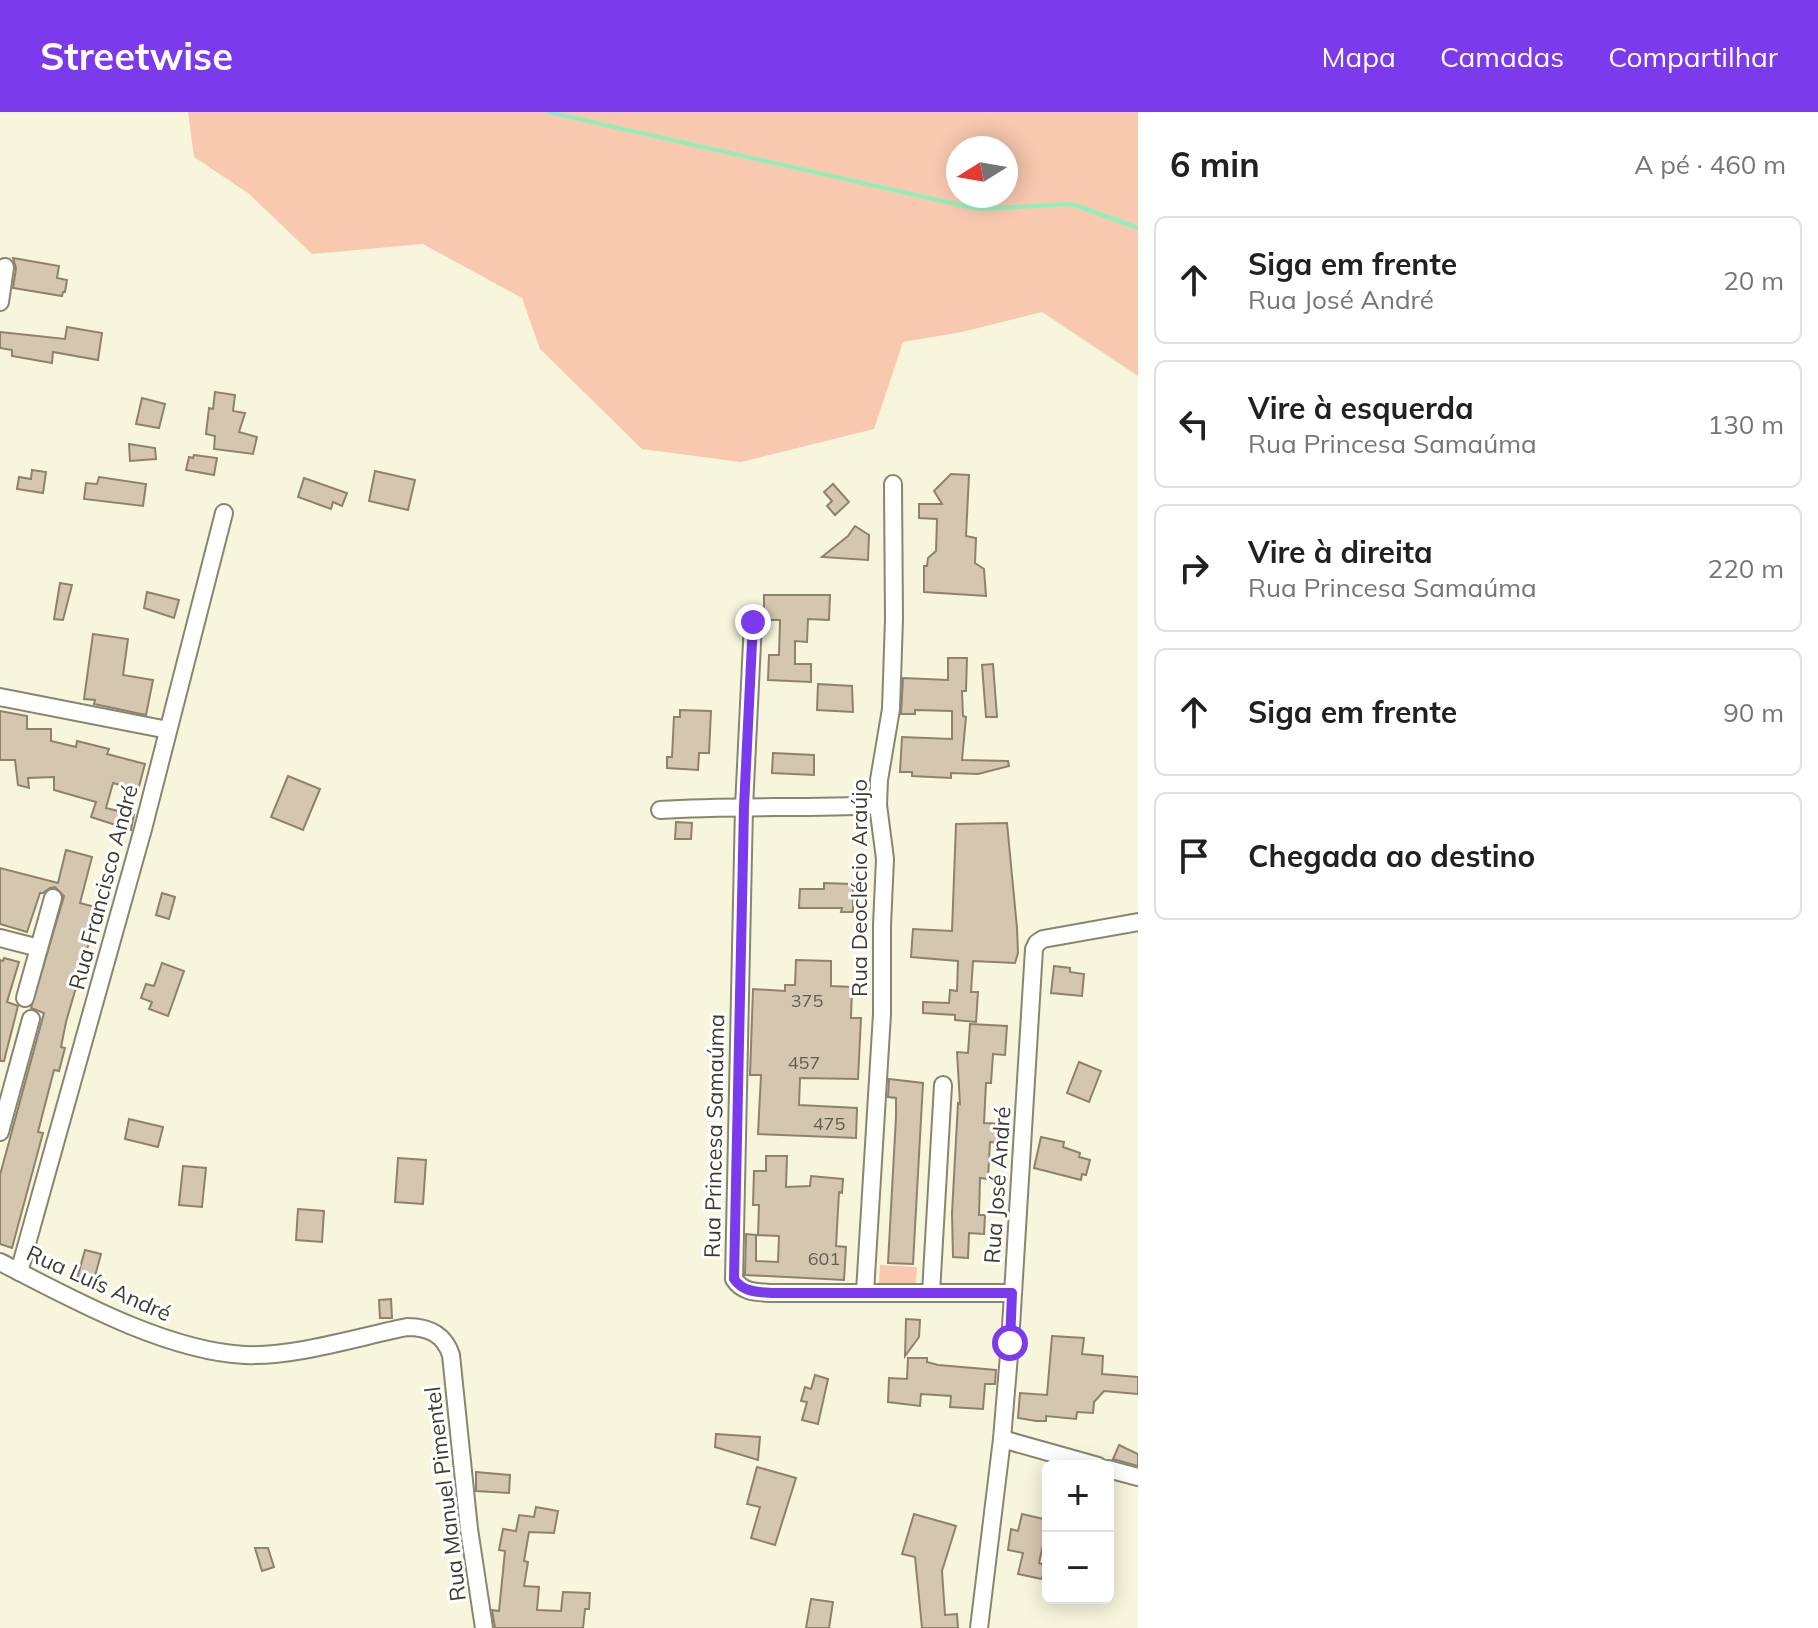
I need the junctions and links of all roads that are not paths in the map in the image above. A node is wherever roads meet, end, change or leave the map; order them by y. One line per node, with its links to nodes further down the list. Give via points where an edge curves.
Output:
1 (5, 267): 2 (street)
2 (0, 302)
3 (893, 484): 8 (street, Rua Deoclécio Araújo, via 891,694)
4 (224, 513): 7 (street, Rua Francisco André)
5 (753, 622): 9 (street)
6 (0, 697): 7 (street)
7 (168, 730): 20 (street, Rua Francisco André)
8 (878, 805): 9 (street); 21 (street, Rua Deoclécio Araújo, via 885,859 882,1014)
9 (744, 807): 10 (street); 21 (street, Rua Princesa Samaúma, via 734,1279 756,1292)
10 (660, 810)
11 (53, 898): 14 (street)
12 (1138, 922): 23 (street, Rua José André, via 1043,939 1034,949)
13 (0, 938): 14 (street)
14 (39, 948): 15 (street)
15 (25, 998)
16 (31, 1019): 18 (street)
17 (943, 1085): 22 (street)
18 (0, 1132)
19 (0, 1262): 20 (street, Rua Luís André)
20 (19, 1272): 24 (street, Rua Luís André, via 156,1335 226,1353 269,1354 419,1327 439,1335)
21 (865, 1292): 22 (street, Rua Princesa Samaúma)
22 (931, 1293): 23 (street, Rua Princesa Samaúma)
23 (1012, 1293): 25 (street, Rua José André)
24 (451, 1355): 29 (street, Rua Manuel Pimentel)
25 (1002, 1439): 26 (street); 30 (street, Rua José André)
26 (1077, 1460)
27 (1114, 1471): 28 (street)
28 (1138, 1477)
29 (484, 1628)
30 (979, 1628)

